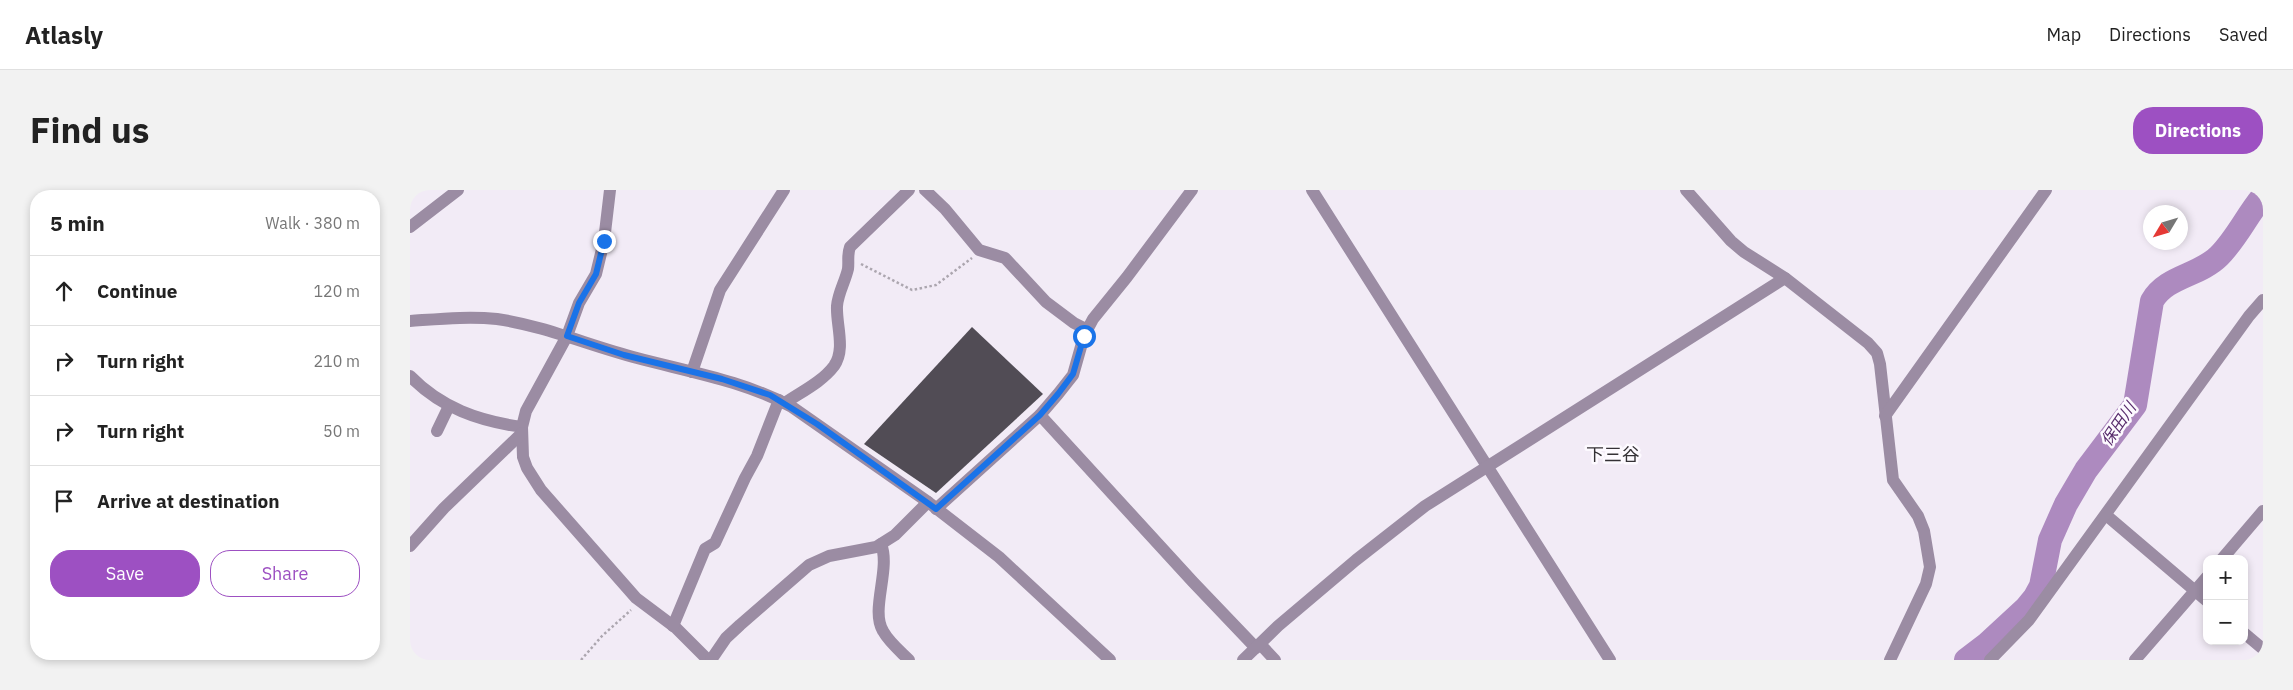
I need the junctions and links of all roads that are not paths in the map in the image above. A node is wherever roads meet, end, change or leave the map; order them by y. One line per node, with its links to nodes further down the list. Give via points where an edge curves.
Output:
1 (458, 190): 10 (street)
2 (610, 190): 15 (street, via 602,256)
3 (784, 190): 16 (street, via 720,290)
4 (909, 190): 18 (street, via 850,247 848,268 837,303 839,356 826,374)
5 (925, 190): 14 (street, via 981,251 1005,258 1046,302)
6 (1312, 190): 24 (street)
7 (1686, 190): 11 (street, via 1731,241)
8 (2046, 190): 21 (street)
9 (1188, 192): 14 (street)
10 (410, 227)
11 (1785, 278): 21 (street, via 1877,353); 24 (street)
12 (2263, 300): 27 (street)
13 (410, 321): 15 (street, via 472,317 526,324)
14 (1088, 330): 20 (street, via 1073,374)
15 (567, 336): 16 (street); 22 (street, via 526,411)
16 (692, 372): 18 (street, via 745,386)
17 (410, 376): 19 (street)
18 (782, 401): 25 (street); 34 (street, via 715,543 705,549)
19 (449, 406): 22 (street); 23 (street)
20 (1040, 415): 25 (street); 36 (street, via 1192,582)
21 (1884, 416): 44 (street, via 1893,480 1918,516 1930,567 1926,584)
22 (522, 430): 29 (street); 34 (street, via 527,468 541,490 640,602)
23 (437, 431)
24 (1487, 466): 36 (street, via 1425,506 1356,560); 43 (street)
25 (932, 506): 28 (street); 40 (street, via 999,557)
26 (2263, 511): 30 (street)
27 (2106, 515): 32 (street); 45 (street, via 2030,620)
28 (881, 544): 38 (street, via 829,556 809,565 726,638); 39 (street, via 885,557 880,624)
29 (410, 546)
30 (2225, 555)
31 (2203, 582): 32 (street)
32 (2195, 591): 33 (street); 46 (street)
33 (2206, 600)
34 (673, 626): 38 (street)
35 (2248, 636): 37 (street)
36 (1258, 646): 41 (street); 42 (street)
37 (2263, 649)
38 (709, 660)
39 (909, 660)
40 (1110, 660)
41 (1243, 660)
42 (1275, 660)
43 (1610, 660)
44 (1890, 660)
45 (1990, 660)
46 (2136, 660)

